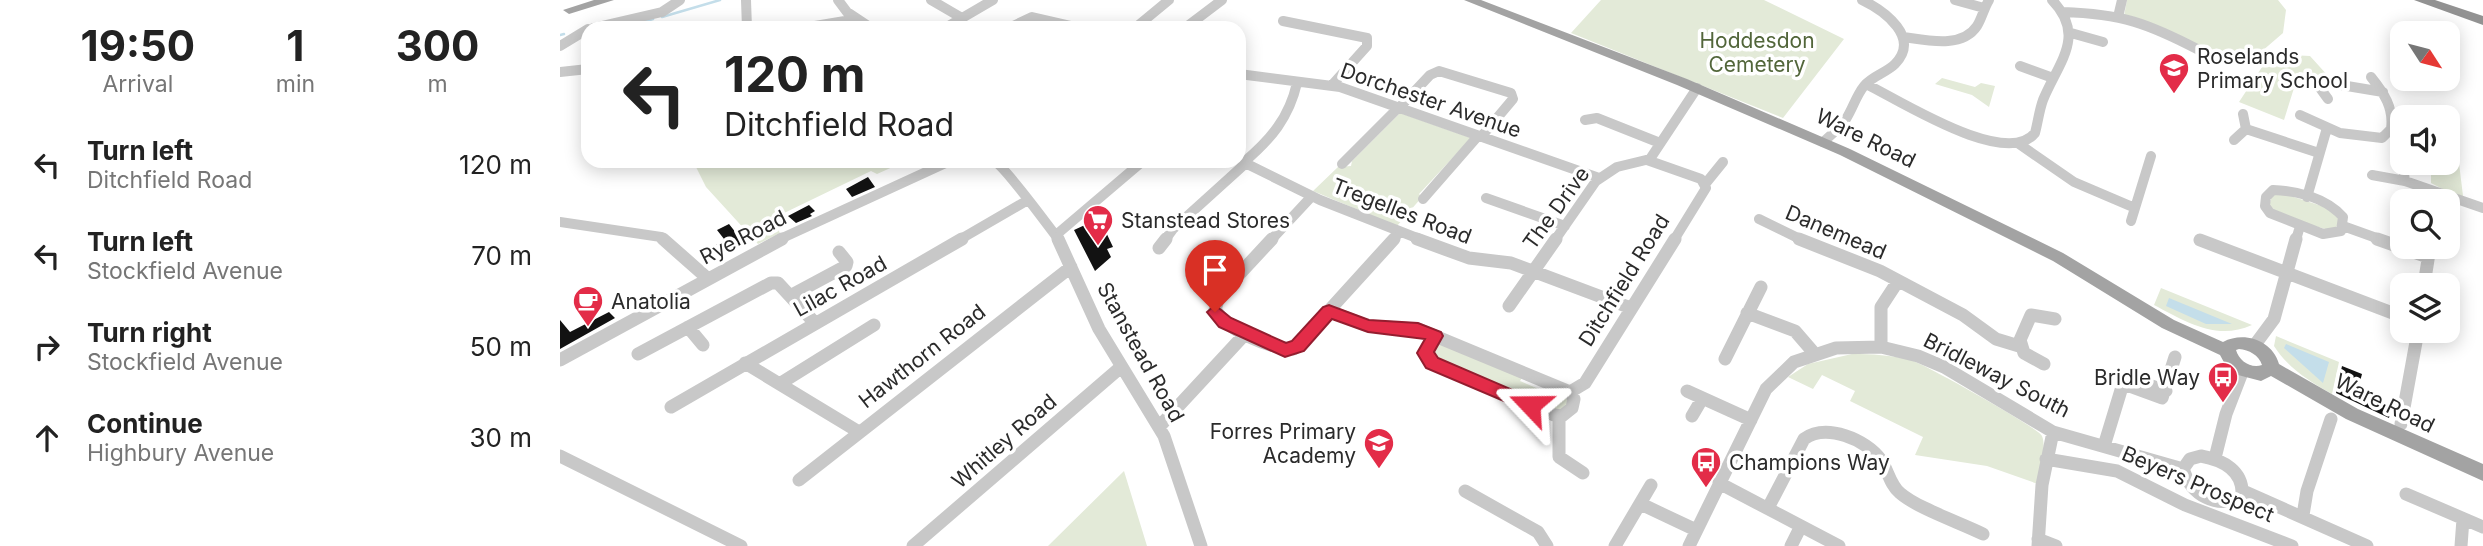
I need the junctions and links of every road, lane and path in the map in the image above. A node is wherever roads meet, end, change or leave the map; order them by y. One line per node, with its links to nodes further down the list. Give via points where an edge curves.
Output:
1 (608, 0): 18 (main road)
2 (680, 0): 26 (street, via 662,12)
3 (746, 0): 27 (street)
4 (838, 0): 20 (street)
5 (931, 0): 23 (street)
6 (993, 0): 23 (street)
7 (1169, 0): 34 (street)
8 (1221, 0): 35 (street)
9 (1470, 0): 16 (main road, Ware Road)
10 (1862, 0): 39 (street, via 1887,14)
11 (1955, 0): 17 (street)
12 (2052, 0): 21 (street)
13 (2122, 0): 22 (street)
14 (2421, 0): 25 (highway)
15 (2450, 0): 19 (highway)
16 (1492, 3): 52 (main road, Ware Road)
17 (1986, 4): 39 (street, via 1976,27 1961,38)
18 (569, 8)
19 (2483, 11)
20 (847, 12): 24 (street); 28 (street)
21 (2063, 12): 22 (street); 37 (street)
22 (2118, 17): 42 (street, via 2156,27)
23 (962, 18): 31 (street)
24 (857, 19): 29 (street); 30 (street)
25 (2483, 20)
26 (624, 21)
27 (747, 21)
28 (832, 21)
29 (843, 21)
30 (860, 21)
31 (957, 21)
32 (1024, 21): 33 (street, via 1032,17)
33 (1049, 21)
34 (1144, 21)
35 (1194, 21)
36 (1283, 22): 51 (street, via 1367,38 1367,46)
37 (2071, 33): 40 (street); 48 (street)
38 (581, 34): 41 (street)
39 (1903, 37): 50 (street, via 1897,62)
40 (2103, 41)
41 (560, 46)
42 (2199, 50)
43 (2020, 66): 48 (street)
44 (581, 70): 45 (street)
45 (560, 72)
46 (1246, 75): 49 (street, Dorchester Avenue)
47 (2371, 77): 53 (street)
48 (2053, 78): 65 (street, via 2034,133)
49 (1297, 83): 51 (street, Dorchester Avenue); 68 (street, via 1282,127)
50 (1866, 84): 63 (street, via 1843,123); 65 (street, via 1961,132)
51 (1332, 85): 55 (street, Dorchester Avenue)
52 (1697, 88): 63 (main road, Ware Road); 64 (street)
53 (2383, 92): 54 (street, via 2322,82 2320,88); 59 (street, via 2393,119 2386,136 2369,139)
54 (2328, 99)
55 (1399, 108): 61 (street, Dorchester Avenue); 61 (street, via 1430,75 1440,71 1511,93 1513,99); 72 (street)
56 (2243, 114): 60 (street)
57 (1592, 116): 64 (street)
58 (2300, 116): 59 (street)
59 (2327, 128): 66 (street)
60 (2246, 129): 62 (street); 66 (street)
61 (1479, 136): 79 (street, Dorchester Avenue); 85 (street)
62 (2235, 139)
63 (1823, 142): 126 (main road, Ware Road, via 2058,257 2168,324)
64 (1660, 143): 69 (street)
65 (2020, 144): 89 (street, via 2051,169)
66 (2319, 153): 84 (street)
67 (2151, 156): 89 (street)
68 (1246, 159)
69 (1647, 160): 79 (street, The Drive, via 1617,167); 81 (street)
70 (1723, 162): 81 (street, Ditchfield Road)
71 (1246, 163): 83 (street, Tregelles Road)
72 (1342, 164)
73 (935, 168): 106 (street, Rye Road)
74 (1004, 168): 87 (street, Stanstead Road)
75 (1135, 168): 98 (street)
76 (1237, 168): 101 (street)
77 (2404, 175): 80 (street)
78 (2372, 176): 80 (street)
79 (1599, 178): 94 (street, The Drive)
80 (2404, 181): 82 (street)
81 (1706, 183): 111 (street, Ditchfield Road)
82 (2420, 189)
83 (1312, 196): 97 (street, Tregelles Road); 119 (street, via 1216,301 1221,320)
84 (2307, 197): 95 (street, via 2277,189 2266,197 2270,213); 96 (street, via 2340,211)
85 (1423, 198)
86 (1486, 198): 94 (street)
87 (1028, 200): 98 (street, Stanstead Road); 116 (street, Lilac Road)
88 (2460, 203): 90 (street)
89 (2134, 208): 92 (street)
90 (2483, 208)
91 (1759, 219): 107 (street, Danemead)
92 (2131, 221)
93 (560, 222): 106 (street, via 661,237)
94 (1565, 226): 104 (street, The Drive)
95 (2300, 226): 96 (street, via 2328,234); 105 (street)
96 (2343, 226): 100 (street)
97 (1400, 232): 104 (street, Tregelles Road, via 1469,258 1506,262); 112 (street)
98 (1056, 235): 103 (street, Stanstead Road)
99 (2200, 240): 105 (street)
100 (2390, 240)
101 (1159, 248)
102 (839, 252): 109 (street, via 846,266)
103 (1072, 267): 134 (street, Stanstead Road); 148 (street, Hawthorn Road)
104 (1533, 272): 110 (street, The Drive); 111 (street, Tregelles Road)
105 (2287, 273): 113 (street); 124 (street, via 2274,320)
106 (706, 277): 131 (street, Rye Road)
107 (1898, 281): 123 (street, Danemead, via 1968,317 1996,339); 125 (street, Danemead, via 1881,307)
108 (1761, 286): 114 (street)
109 (790, 296): 116 (street); 118 (street, via 778,283 771,283)
110 (1509, 306)
111 (1631, 308): 139 (street, Ditchfield Road, via 1585,383)
112 (1329, 311): 119 (street, via 1289,350); 120 (street, via 1368,326 1413,328)
113 (2390, 312)
114 (1747, 313): 127 (street, via 1795,331); 130 (street)
115 (2055, 319): 123 (street, via 2031,316)
116 (814, 322): 132 (street, Lilac Road)
117 (874, 325): 137 (street)
118 (688, 327): 122 (street); 128 (street)
119 (1246, 333): 147 (street)
120 (1435, 336): 139 (street); 142 (street, via 1425,353 1432,363)
121 (2416, 343): 146 (street)
122 (703, 345)
123 (2019, 346): 133 (street, Danemead)
124 (2254, 346): 126 (main road, via 2238,342); 135 (main road, via 2268,356)
125 (1881, 347): 127 (street, Bridleway South); 149 (street, Bridleway South, via 1944,367)
126 (2227, 351): 136 (main road)
127 (1814, 353): 145 (street, Bridleway South, via 1774,379)
128 (638, 354)
129 (2175, 357): 150 (street, via 2166,391 2129,376 2121,383)
130 (1725, 359)
131 (560, 360)
132 (745, 363): 137 (street); 141 (street, Lilac Road)
133 (2044, 364)
134 (1121, 367): 147 (street, Stanstead Road); 174 (street, Whitley Road)
135 (2270, 368): 136 (main road, via 2261,374); 156 (main road, Ware Road, via 2352,414)
136 (2243, 370): 152 (street)
137 (781, 383): 148 (street)
138 (1687, 391): 140 (street)
139 (1570, 392): 142 (street, Ditchfield Road, via 1572,408)
140 (1702, 399): 143 (street); 145 (street)
141 (671, 407)
142 (1559, 416): 155 (street, Ditchfield Road, via 1559,457)
143 (1692, 416)
144 (2331, 419): 165 (street)
145 (1751, 420): 158 (street, Bridleway South)
146 (2401, 424)
147 (1160, 427): 175 (street, Stanstead Road)
148 (859, 432): 157 (street, Hawthorn Road)
149 (2053, 432): 150 (street, Bridleway South); 153 (street)
150 (2104, 446): 154 (street, Bridleway South)
151 (560, 456): 173 (street)
152 (2215, 458): 154 (street, via 2190,458); 161 (street, via 2235,471)
153 (2046, 459): 171 (street); 182 (street, Beyers Prospect, via 2117,471 2185,505)
154 (2183, 469): 161 (street, via 2192,487 2213,500 2233,502)
155 (1583, 473)
156 (2483, 473)
157 (799, 480)
158 (1719, 483): 164 (street); 169 (street, Bridleway South)
159 (1651, 485): 163 (street)
160 (1465, 491): 176 (street, via 1538,532)
161 (2243, 491): 165 (street)
162 (2406, 494): 166 (street)
163 (1641, 504): 169 (street); 177 (street)
164 (1768, 508): 167 (street); 170 (street, via 1804,439 1824,430 1875,453 1901,494)
165 (2303, 515): 172 (street)
166 (2463, 519): 168 (street); 183 (street)
167 (1801, 526): 179 (street); 180 (street)
168 (2483, 527)
169 (1696, 530): 178 (street, Bridleway South)
170 (1983, 534)
171 (2038, 542): 181 (street)
172 (2358, 544)
173 (741, 546)
174 (914, 546)
175 (1201, 546)
176 (1547, 546)
177 (1615, 546)
178 (1689, 546)
179 (1791, 546)
180 (1839, 546)
181 (2056, 546)
182 (2291, 546)
183 (2461, 546)

